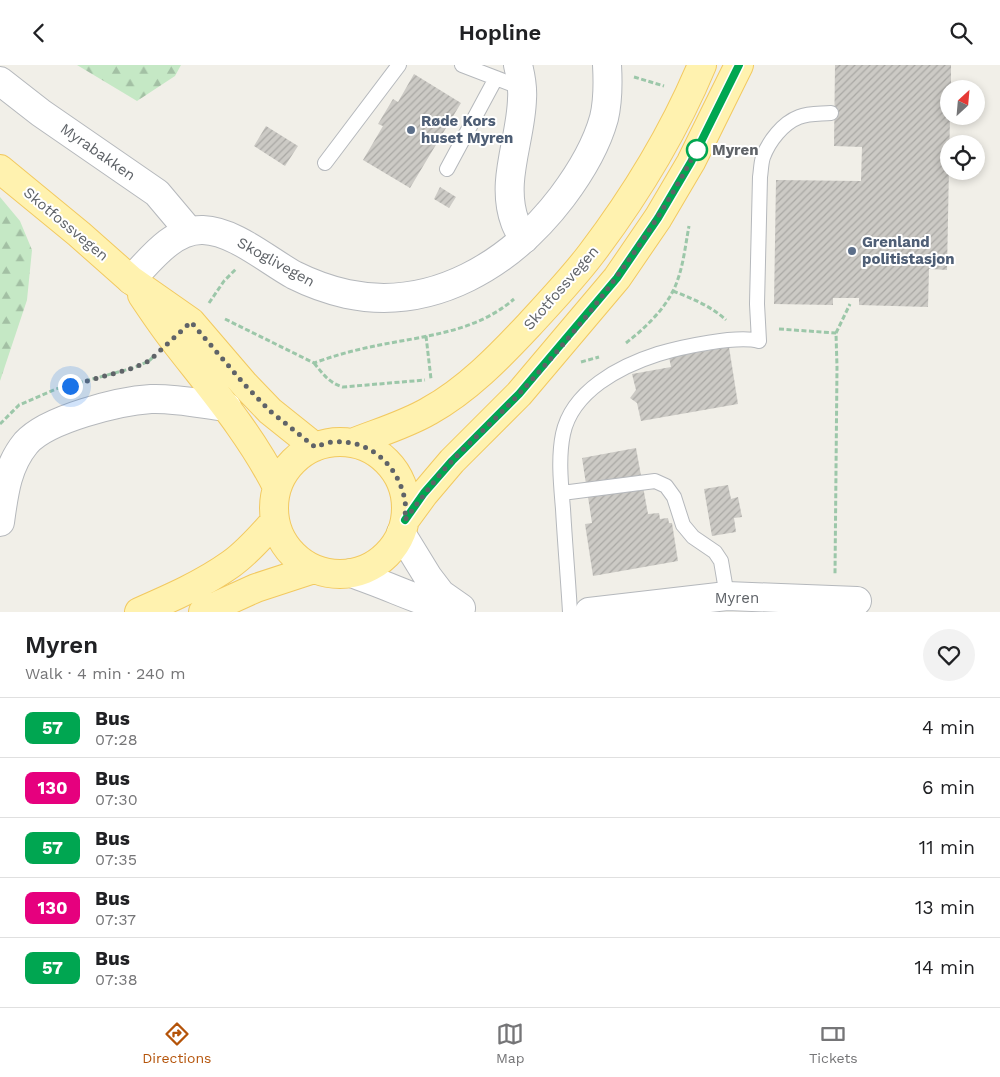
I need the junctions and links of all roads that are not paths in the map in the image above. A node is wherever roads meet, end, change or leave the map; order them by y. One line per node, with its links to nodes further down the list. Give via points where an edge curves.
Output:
1 (399, 65): 9 (lane)
2 (462, 65): 7 (lane)
3 (702, 65): 17 (main road, Skotfossvegen, via 639,186 591,255 557,295 505,350 453,396 428,412)
4 (739, 65): 23 (main road, via 691,162 617,278 519,394 424,493)
5 (607, 67): 13 (street, Skoglivegen, via 604,116 588,158 554,208)
6 (0, 81): 12 (street, Myrabakken, via 157,193)
7 (515, 83): 11 (lane); 13 (street, via 510,192 515,223)
8 (830, 113): 20 (lane, via 792,120 777,134 763,158 757,304 759,334 752,339 673,349 621,369 595,386 576,405 563,433)
9 (325, 163)
10 (0, 169): 14 (main road, Skotfossvegen)
11 (447, 169)
12 (189, 231): 13 (street, Skoglivegen, via 225,234 295,275 323,287 368,298 392,298 436,290 472,277); 14 (street, via 171,240)
13 (524, 239)
14 (131, 280): 15 (main road, Skotfossvegen)
15 (190, 323): 16 (main road, Skotfossvegen); 18 (main road, Skotfossvegen, via 270,411)
16 (227, 407): 19 (main road, Skotfossvegen); 22 (street, via 151,399 127,402 59,422 27,442 16,457 4,492)
17 (352, 443): 18 (main road, via 333,442); 23 (main road, via 383,457 394,470 406,503)
18 (315, 447): 19 (main road, via 292,463)
19 (277, 487): 21 (main road)
20 (562, 493): 26 (lane, via 655,481 666,486 674,497 683,525 721,561); 32 (lane)
21 (275, 521): 24 (main road, via 288,549); 28 (main road, via 232,564 190,589)
22 (0, 522)
23 (403, 527): 25 (main road, via 393,547 381,559); 31 (street, via 428,577 441,594)
24 (314, 569): 25 (main road); 29 (main road, via 256,588)
25 (351, 573): 30 (street)
26 (727, 596): 27 (street, Myren); 33 (street, Myren)
27 (844, 601)
28 (139, 612)
29 (202, 612)
30 (458, 612)
31 (467, 612)
32 (570, 612)
33 (589, 612)

